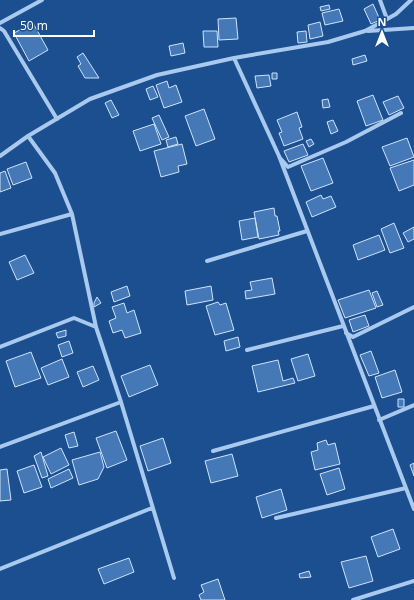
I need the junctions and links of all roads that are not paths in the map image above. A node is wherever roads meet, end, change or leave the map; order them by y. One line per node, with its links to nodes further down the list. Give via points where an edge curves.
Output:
1 (42, 0): 5 (street)
2 (380, 0): 4 (street)
3 (411, 0): 4 (street)
4 (387, 19): 8 (street)
5 (0, 23)
6 (0, 28): 11 (street)
7 (414, 28): 8 (street)
8 (365, 31): 9 (street, via 328,42)
9 (234, 58): 11 (street, via 157,75 90,99); 14 (street)
10 (401, 113): 14 (street, via 346,142 288,167)
11 (57, 119): 12 (street)
12 (28, 136): 13 (street); 15 (street, via 55,173)
13 (0, 156)
14 (278, 156): 16 (street)
15 (72, 214): 17 (street); 21 (street)
16 (307, 231): 18 (street); 20 (street)
17 (0, 234)
18 (207, 261)
19 (414, 307): 22 (street, via 353,337)
20 (343, 326): 22 (street); 24 (street)
21 (96, 327): 23 (street, via 74,318); 25 (street)
22 (345, 333): 27 (street)
23 (0, 347)
24 (246, 350)
25 (122, 402): 29 (street); 32 (street)
26 (414, 405): 28 (street)
27 (374, 406): 28 (street); 30 (street)
28 (379, 420): 31 (street)
29 (0, 447)
30 (213, 451)
31 (406, 488): 33 (street); 34 (street)
32 (152, 508): 35 (street); 36 (street)
33 (414, 509)
34 (276, 518)
35 (0, 569)
36 (174, 578)
37 (414, 581): 38 (street)
38 (353, 600)

